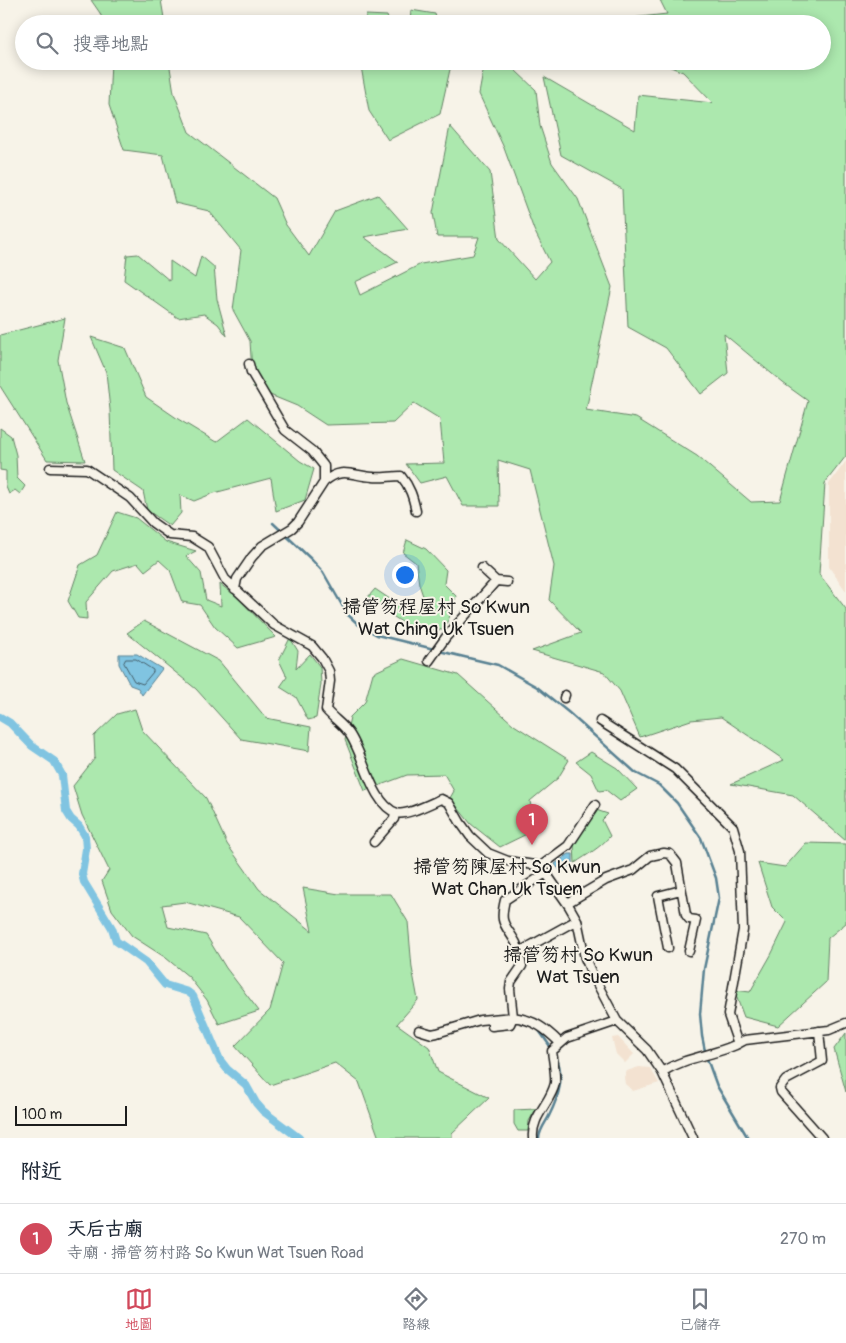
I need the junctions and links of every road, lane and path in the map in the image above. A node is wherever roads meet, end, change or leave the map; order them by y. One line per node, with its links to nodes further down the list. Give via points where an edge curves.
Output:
1 (249, 364): 3 (street, via 285,430 312,451 324,466)
2 (50, 468): 8 (street, via 87,469 130,498 153,524 170,535 192,537 208,546 224,579)
3 (324, 482): 4 (street, via 331,475 343,472 374,477 401,476 413,496); 8 (street, via 298,522 262,546 252,557)
4 (416, 511)
5 (482, 568): 6 (street)
6 (496, 581): 7 (street); 9 (street)
7 (507, 582)
8 (235, 589): 12 (street, via 274,625 312,646 322,658 330,681 326,710 348,732 375,791)
9 (430, 658)
10 (600, 721): 28 (street, via 676,769 733,827 740,851 743,930 728,1015)
11 (595, 805): 14 (street, via 568,846)
12 (395, 812): 13 (street, via 394,818); 14 (street, via 402,813 446,800 470,836 488,853 508,861)
13 (374, 842)
14 (541, 866): 15 (street)
15 (546, 873): 17 (street); 21 (street, via 505,900 502,919)
16 (681, 890): 17 (street, via 677,863 670,854 664,853 650,856 633,870 606,880); 19 (street, via 658,896); 20 (street, via 686,915 696,920)
17 (567, 903): 18 (street)
18 (577, 920): 21 (street); 23 (street, via 585,958)
19 (668, 948)
20 (690, 951)
21 (519, 952): 22 (street, via 521,969 510,989)
22 (512, 1020): 25 (street); 26 (street, via 480,1020 432,1034); 29 (street, via 536,1023 547,1030)
23 (617, 1021): 29 (street, via 567,1038); 30 (street, via 647,1050)
24 (846, 1023): 27 (street)
25 (492, 1026)
26 (420, 1030)
27 (819, 1031): 28 (street, via 745,1040); 33 (street, via 822,1061 786,1080 780,1088)
28 (738, 1044): 30 (street, via 674,1064)
29 (556, 1048): 31 (street, via 555,1083 536,1119)
30 (662, 1072): 32 (street)
31 (533, 1138)
32 (693, 1138)
33 (822, 1138)

